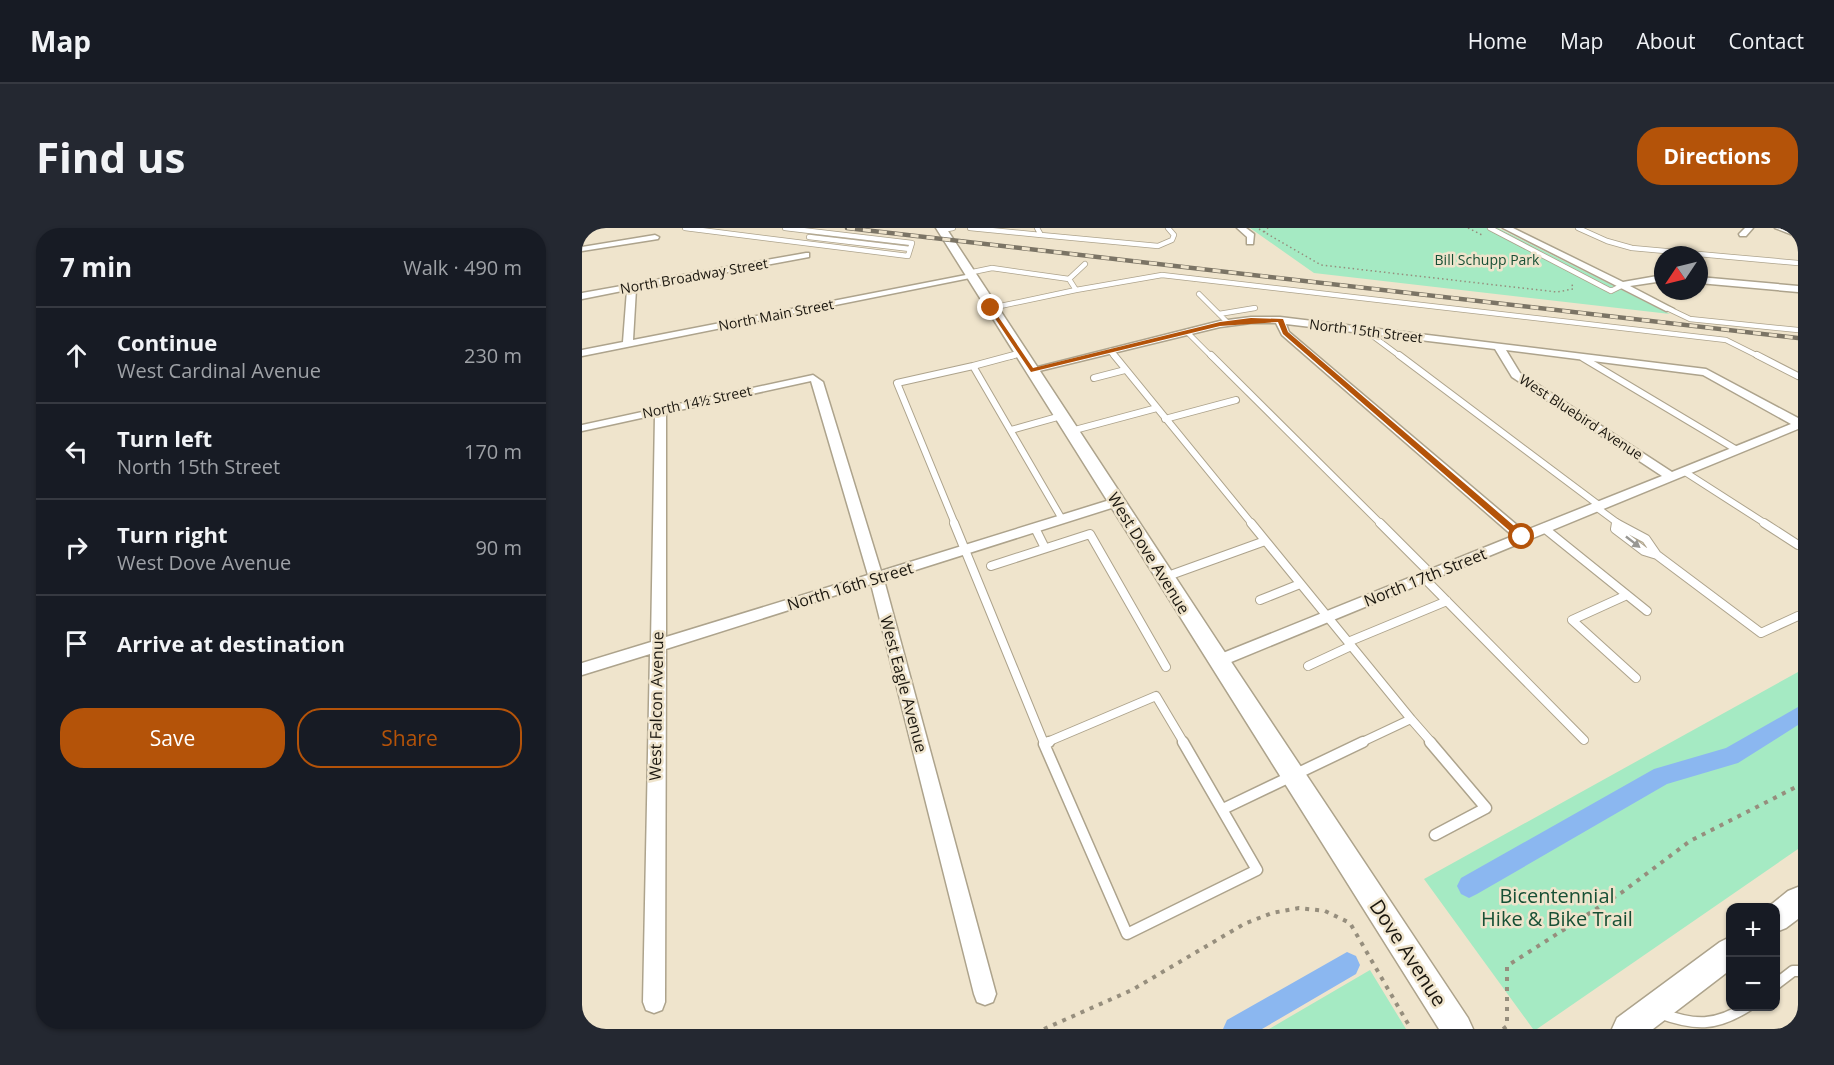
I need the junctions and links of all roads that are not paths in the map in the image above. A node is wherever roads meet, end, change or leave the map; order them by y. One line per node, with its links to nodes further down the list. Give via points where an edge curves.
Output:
1 (685, 228): 17 (lane)
2 (785, 228): 12 (lane)
3 (970, 228): 13 (lane)
4 (1037, 228): 13 (lane)
5 (1168, 228): 13 (lane, via 1174,235 1173,241 1158,246)
6 (1240, 228): 18 (street, via 1251,236)
7 (1490, 228): 28 (lane, via 1611,291)
8 (1507, 228): 28 (street)
9 (1578, 228): 22 (lane, via 1632,249)
10 (1779, 228): 14 (street)
11 (945, 229): 24 (main road, West Dove Avenue)
12 (817, 232): 16 (lane); 20 (lane, via 912,243)
13 (1041, 235)
14 (1798, 235)
15 (655, 237): 19 (street)
16 (809, 237): 17 (lane); 20 (lane)
17 (801, 242): 20 (lane, via 908,256)
18 (1250, 242)
19 (582, 249)
20 (910, 249)
21 (806, 255): 29 (street, North Broadway Street)
22 (1798, 263)
23 (1085, 264): 25 (lane)
24 (969, 275): 25 (lane, via 992,268); 34 (main road, West Dove Avenue); 43 (street, North Main Street)
25 (1069, 279): 31 (lane)
26 (1654, 279): 28 (street)
27 (1708, 281): 30 (street)
28 (1623, 285): 36 (street)
29 (632, 287): 33 (street, North Broadway Street); 43 (street)
30 (1798, 289)
31 (1076, 290): 34 (lane); 51 (lane, via 1162,275 1668,333 1726,340)
32 (1199, 294): 37 (lane)
33 (582, 296)
34 (991, 308): 48 (main road, West Dove Avenue)
35 (1255, 308): 37 (lane)
36 (1670, 309): 40 (lane, via 1690,319)
37 (1220, 314): 39 (lane)
38 (1280, 320): 39 (street, North 15th Street); 41 (street, North 15th Street); 69 (street, via 1285,333)
39 (1228, 323): 42 (street, North 15th Street)
40 (1798, 330)
41 (1366, 331): 44 (street, North 15th Street); 65 (lane)
42 (1187, 332): 45 (street, North 15th Street); 75 (lane)
43 (628, 344): 46 (street, North Main Street)
44 (1499, 348): 47 (street, North 15th Street); 63 (street, West Bluebird Avenue, via 1516,375)
45 (1110, 351): 48 (street, North 15th Street); 50 (lane)
46 (582, 353)
47 (1583, 358): 59 (street, North 15th Street, via 1706,372); 62 (lane)
48 (1026, 362): 49 (lane); 58 (main road, West Dove Avenue)
49 (973, 366): 61 (lane); 73 (lane, via 897,384)
50 (1125, 369): 53 (lane); 55 (lane)
51 (1798, 376)
52 (813, 378): 56 (street, North 14½ Street); 77 (street, West Eagle Avenue, via 820,385)
53 (1094, 378)
54 (1236, 400): 57 (lane)
55 (1157, 408): 57 (lane); 58 (lane)
56 (661, 410): 60 (street, North 14½ Street); 86 (street, West Falcon Avenue)
57 (1166, 419): 70 (lane)
58 (1066, 424): 61 (lane); 64 (main road, West Dove Avenue)
59 (1798, 424): 62 (street, North 17th Street)
60 (582, 428)
61 (1011, 430): 66 (lane)
62 (1737, 450): 63 (street, North 17th Street)
63 (1678, 474): 65 (street, North 17th Street); 71 (lane)
64 (1117, 502): 66 (street, North 16th Street); 76 (main road, West Dove Avenue)
65 (1598, 507): 68 (street, North 17th Street); 83 (lane, via 1616,522 1615,529 1644,551 1657,555 1761,633)
66 (1062, 519): 67 (street, North 16th Street)
67 (1035, 528): 72 (lane); 73 (street, North 16th Street)
68 (1544, 528): 69 (street, North 17th Street); 79 (lane)
69 (1522, 537): 75 (street, North 17th Street)
70 (1265, 542): 76 (lane); 78 (lane)
71 (1798, 545)
72 (1045, 548): 74 (lane); 89 (lane, via 1090,534)
73 (966, 550): 77 (street, North 16th Street); 94 (lane)
74 (991, 566)
75 (1427, 576): 81 (lane); 84 (street, North 17th Street)
76 (1164, 577): 87 (main road, West Dove Avenue)
77 (876, 578): 86 (street, North 16th Street); 104 (street, West Eagle Avenue)
78 (1300, 584): 80 (lane); 84 (lane)
79 (1627, 595): 82 (lane); 91 (lane, via 1572,620)
80 (1260, 600)
81 (1447, 601): 85 (lane); 93 (lane)
82 (1647, 611)
83 (1798, 616)
84 (1327, 617): 85 (lane); 87 (street, North 17th Street)
85 (1350, 644): 88 (lane); 92 (lane)
86 (657, 646): 90 (street, North 16th Street); 105 (street, West Falcon Avenue)
87 (1219, 661): 95 (main road, West Dove Avenue)
88 (1308, 666)
89 (1166, 667)
90 (582, 669)
91 (1636, 678)
92 (1411, 718): 95 (lane); 97 (lane, via 1486,808)
93 (1584, 740)
94 (1044, 744): 96 (lane, via 1156,696); 96 (lane, via 1127,934 1257,870)
95 (1293, 775): 96 (lane); 98 (main road, West Dove Avenue)
96 (1223, 809)
97 (1435, 835)
98 (1359, 878): 108 (main road, Dove Avenue)
99 (1798, 901): 100 (main road)
100 (1780, 915)
101 (1726, 956): 106 (main road)
102 (1798, 971): 103 (lane)
103 (1780, 981)
104 (985, 994)
105 (654, 1002)
106 (1652, 1011): 107 (lane, via 1692,1026 1714,1027); 109 (main road)
107 (1740, 1011)
108 (1457, 1029)
109 (1628, 1029)

